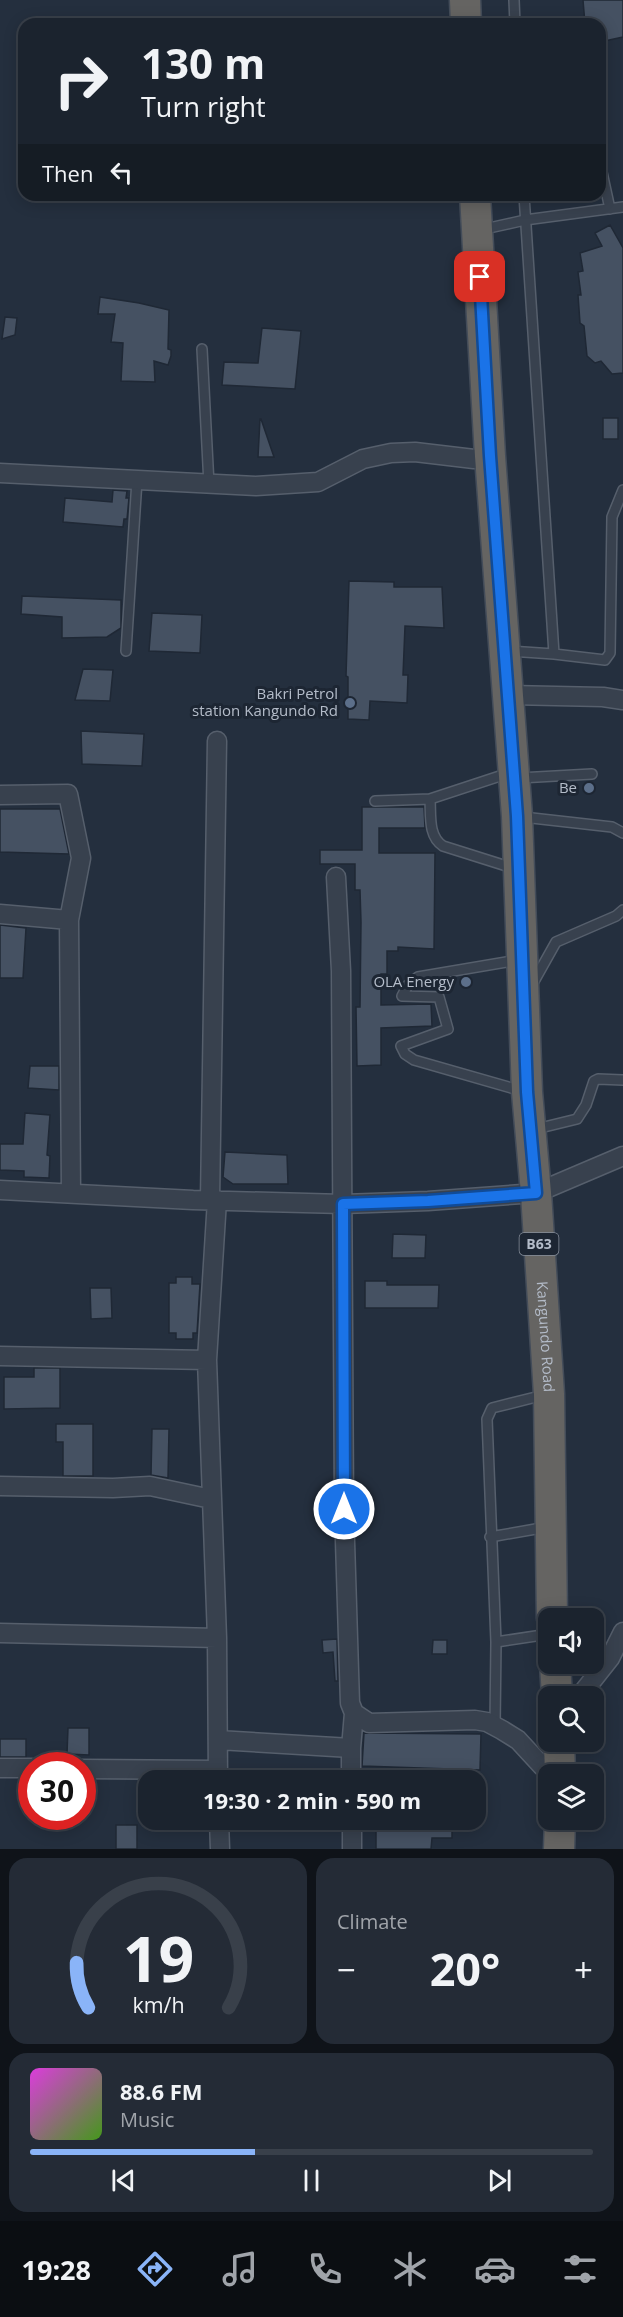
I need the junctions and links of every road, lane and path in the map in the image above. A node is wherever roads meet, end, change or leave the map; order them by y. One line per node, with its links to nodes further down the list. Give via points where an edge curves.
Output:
1 (465, 0): 3 (highway)
2 (514, 0): 4 (lane)
3 (466, 18)
4 (515, 18)
5 (606, 191): 9 (lane)
6 (476, 201): 11 (highway, Kangundo Road / B63)
7 (524, 201): 10 (lane)
8 (623, 207): 9 (lane)
9 (610, 209): 10 (lane)
10 (525, 220): 11 (lane); 20 (lane)
11 (478, 231): 13 (highway, Kangundo Road / B63)
12 (202, 349): 16 (lane)
13 (490, 456): 16 (street, via 474,459 391,453 363,459 318,482); 19 (highway, Kangundo Road / B63)
14 (0, 473): 15 (street)
15 (137, 480): 16 (street); 18 (lane)
16 (209, 485)
17 (623, 490): 20 (lane, via 612,517 608,658)
18 (126, 651)
19 (506, 651): 20 (lane); 21 (highway, Kangundo Road / B63)
20 (554, 654)
21 (509, 695): 22 (street); 24 (highway, Kangundo Road / B63)
22 (623, 700)
23 (217, 741): 45 (street)
24 (514, 774): 25 (lane); 27 (lane); 29 (highway, Kangundo Road / B63)
25 (592, 774)
26 (0, 795): 35 (street, via 68,794 81,858)
27 (429, 799): 28 (lane); 31 (lane, via 433,835 443,846)
28 (375, 801)
29 (517, 816): 30 (lane, via 612,827); 31 (highway, Kangundo Road / B63)
30 (623, 833)
31 (518, 870): 36 (highway, Kangundo Road / B63)
32 (336, 877): 46 (street, via 341,970)
33 (623, 910): 37 (lane, via 555,942)
34 (0, 914): 35 (street)
35 (69, 920): 43 (street)
36 (521, 960): 37 (highway, Kangundo Road / B63); 39 (lane, via 418,977 402,996 439,997 448,1029 401,1046 414,1060)
37 (523, 1001): 39 (highway, Kangundo Road / B63)
38 (623, 1080): 40 (lane, via 594,1081 577,1119)
39 (527, 1092): 40 (highway, Kangundo Road / B63)
40 (530, 1130): 44 (highway, Kangundo Road / B63)
41 (623, 1156): 44 (street)
42 (0, 1190): 43 (street)
43 (71, 1193): 45 (street)
44 (536, 1193): 46 (street); 49 (highway, Kangundo Road / B63)
45 (214, 1200): 46 (street); 48 (street)
46 (343, 1204): 61 (street, via 344,1509 349,1692)
47 (0, 1356): 48 (street)
48 (207, 1360): 51 (street)
49 (549, 1394): 52 (highway, Kangundo Road / B63); 53 (lane, via 492,1408 487,1419)
50 (0, 1486): 51 (street, via 150,1486)
51 (211, 1499): 58 (street)
52 (551, 1527): 53 (lane); 54 (highway, Kangundo Road / B63)
53 (490, 1537): 59 (lane)
54 (552, 1608)
55 (623, 1632): 60 (street, via 610,1658)
56 (0, 1633): 58 (street)
57 (538, 1636): 59 (lane)
58 (217, 1638): 63 (street)
59 (496, 1642): 62 (lane)
60 (588, 1686)
61 (354, 1713): 62 (street, via 369,1723 379,1724 475,1720); 64 (street)
62 (495, 1726): 65 (street, via 518,1740)
63 (218, 1740): 64 (street); 69 (street)
64 (351, 1748): 70 (street)
65 (540, 1764)
66 (0, 1768): 67 (street)
67 (18, 1768)
68 (96, 1770): 71 (street)
69 (217, 1770)
70 (351, 1770)
71 (138, 1771)
72 (219, 1830): 75 (street)
73 (352, 1830): 76 (street)
74 (560, 1830): 77 (highway)
75 (220, 1849)
76 (352, 1849)
77 (559, 1849)

